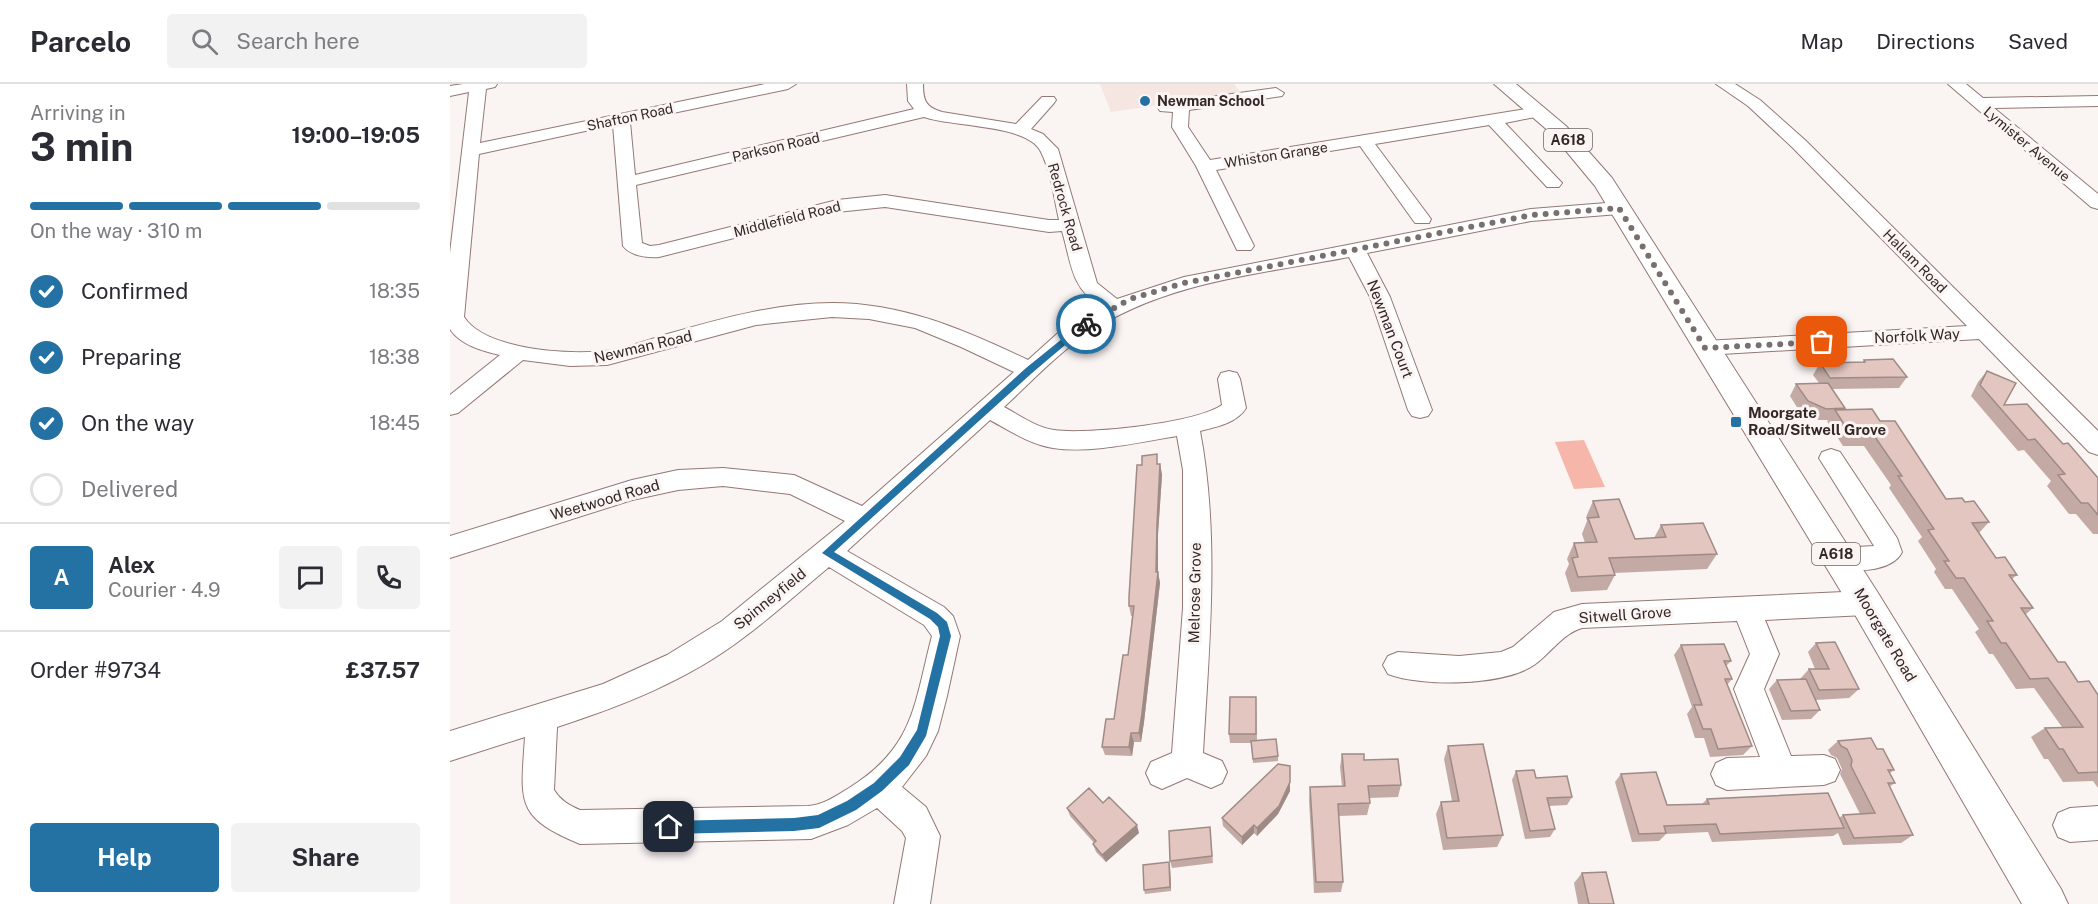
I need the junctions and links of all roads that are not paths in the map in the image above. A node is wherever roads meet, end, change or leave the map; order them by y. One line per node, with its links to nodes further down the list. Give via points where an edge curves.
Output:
1 (788, 84): 16 (street, Shafton Road)
2 (915, 84): 14 (street, via 916,103)
3 (1504, 84): 15 (main road, Moorgate Road / A618)
4 (1724, 84): 31 (street, Hallam Road, via 1754,103 1799,144)
5 (1956, 84): 11 (street, Lymister Avenue)
6 (483, 85): 7 (street); 20 (street, Newman Road)
7 (450, 91)
8 (1276, 93): 12 (street)
9 (1047, 100): 18 (street)
10 (2098, 101): 11 (street)
11 (1980, 103): 24 (street, Lymister Avenue)
12 (1181, 106): 13 (street); 21 (street, via 1180,127)
13 (1162, 109)
14 (924, 112): 18 (street, Redrock Road); 22 (street, Parkson Road)
15 (1539, 112): 17 (street, Whiston Grange); 25 (main road, Moorgate Road / A618, via 1586,160)
16 (621, 119): 20 (street, Shafton Road); 22 (street, Middlefield Road)
17 (1492, 120): 19 (street, Whiston Grange); 23 (street)
18 (1021, 129): 27 (street, Redrock Road, via 1035,135 1049,149)
19 (1364, 140): 21 (street, Whiston Grange); 26 (street)
20 (472, 150): 33 (street, Newman Road, via 455,326 468,335)
21 (1204, 166): 28 (street, Whiston Grange)
22 (627, 182): 27 (street, Middlefield Road, via 633,246 648,252 837,206 885,201 1049,226)
23 (1553, 183)
24 (2098, 203)
25 (1619, 208): 29 (street, Spinneyfield, via 1532,215); 32 (main road, Moorgate Road / A618)
26 (1422, 219)
27 (1070, 225): 30 (street, Redrock Road, via 1087,285)
28 (1244, 246)
29 (1355, 250): 30 (street, Spinneyfield, via 1163,288); 38 (street, Newman Court, via 1380,297)
30 (1114, 307): 34 (street, Spinneyfield, via 1066,338)
31 (1985, 332): 32 (street, Norfolk Way); 40 (street, Hallam Road)
32 (1705, 348): 45 (main road, Moorgate Road / A618)
33 (519, 352): 34 (street, Newman Road, via 558,359 607,358 753,319 832,309 868,311 947,331); 36 (street)
34 (1029, 370): 37 (street, Spinneyfield)
35 (1229, 379): 39 (street, via 1234,408 1231,412)
36 (450, 407)
37 (987, 408): 39 (street, via 1042,435 1066,440); 42 (street, Spinneyfield)
38 (1420, 410)
39 (1187, 425): 51 (street, Melrose Grove, via 1195,470 1197,608)
40 (2098, 446)
41 (1831, 458): 45 (street, via 1889,552 1882,557)
42 (864, 518): 43 (street, Weetwood Road, via 794,485 723,477 678,480 632,490); 44 (street, Spinneyfield)
43 (450, 547)
44 (827, 553): 49 (street, Spinneyfield, via 732,630 677,664 609,696); 55 (street, via 944,625 946,636 922,732 904,761)
45 (1839, 559): 46 (main road, Moorgate Road / A618)
46 (1866, 603): 47 (street, Sitwell Grove); 57 (main road, Moorgate Road / A618)
47 (1745, 609): 48 (street, Sitwell Grove, via 1582,616 1564,621 1523,656 1503,665 1459,669); 53 (street, via 1764,649 1764,659 1752,676 1749,689)
48 (1398, 665)
49 (542, 716): 50 (street, Spinneyfield); 55 (street, via 538,792 546,807 559,818 580,827 714,827 819,821)
50 (450, 746)
51 (1187, 769)
52 (1824, 770): 53 (street)
53 (1782, 772): 54 (street)
54 (1726, 774)
55 (878, 787): 56 (street, via 914,819 923,836)
56 (912, 904)
57 (2046, 904)

